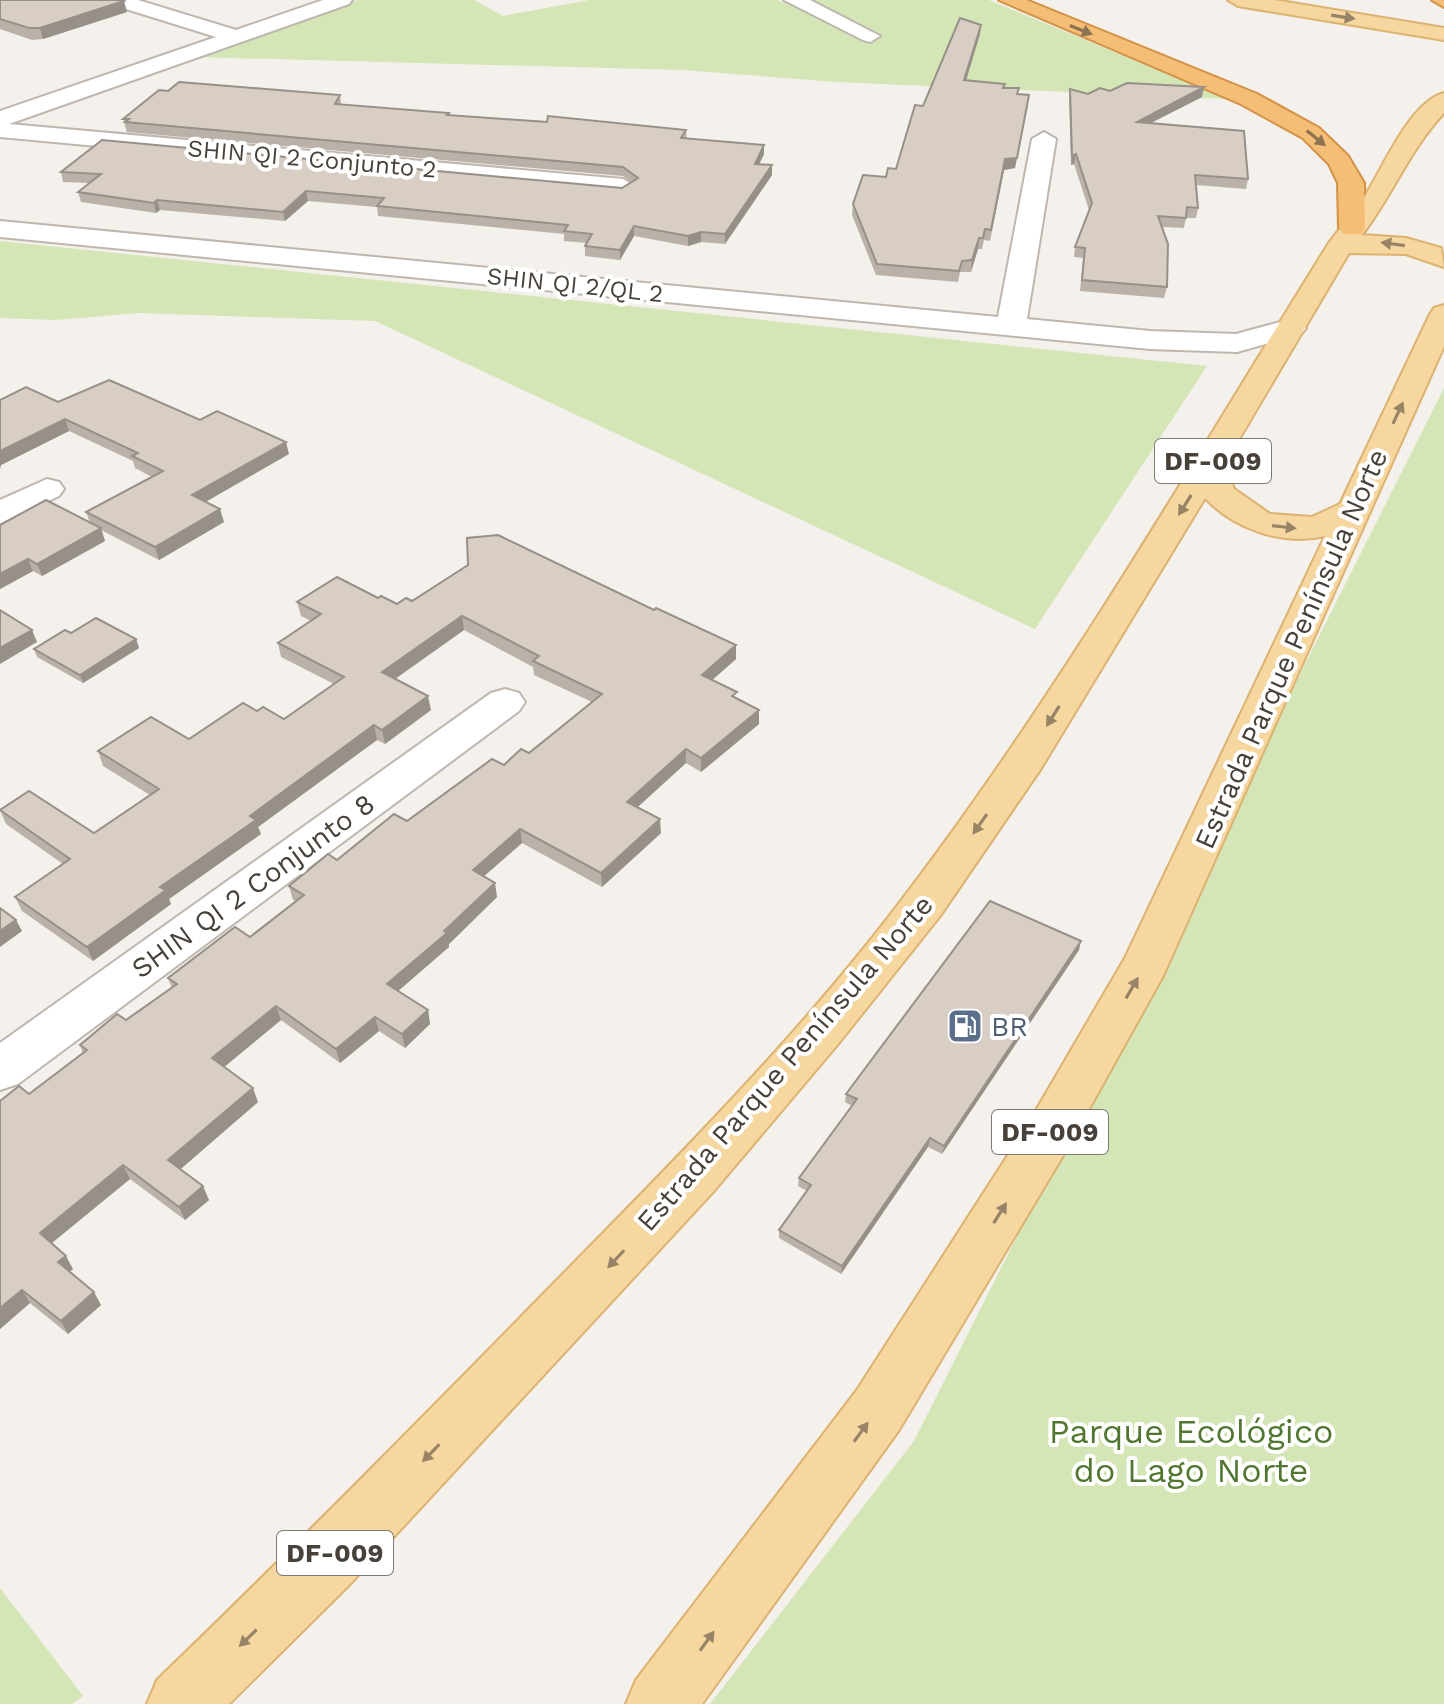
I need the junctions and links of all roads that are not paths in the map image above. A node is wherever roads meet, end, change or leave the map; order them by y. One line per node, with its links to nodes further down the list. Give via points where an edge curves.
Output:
1 (117, 0): 8 (street)
2 (342, 0): 8 (street)
3 (794, 0): 7 (street)
4 (1009, 0): 15 (highway, one-way to 15, via 1249,99 1311,133 1339,161 1351,183)
5 (1238, 0): 6 (main road, one-way to 6)
6 (1434, 32)
7 (870, 36)
8 (238, 37): 10 (street)
9 (1444, 100): 15 (main road, Estrada Parque Península Norte / DF-009, via 1415,130 1375,201)
10 (0, 119)
11 (0, 130): 13 (street, SHIN QI 2 Conjunto 2)
12 (1044, 139): 18 (street)
13 (623, 187)
14 (0, 229): 18 (street, SHIN QI 2/QL 2)
15 (1346, 237): 16 (main road, one-way to 15, via 1397,244); 19 (main road, Estrada Parque Península Norte / DF-009)
16 (1444, 259)
17 (1444, 314): 24 (main road, Estrada Parque Península Norte / DF-009, one-way to 17)
18 (1011, 327): 20 (street, SHIN QI 2/QL 2)
19 (1291, 328): 20 (street, SHIN QI 2/QL 2, via 1237,343); 21 (main road, Estrada Parque Península Norte / DF-009)
20 (1150, 340): 21 (street, SHIN QI 2/QL 2, via 1232,357)
21 (1260, 382): 22 (main road, Estrada Parque Península Norte / DF-009)
22 (1210, 465): 24 (main road, one-way to 24, via 1219,494 1259,522 1318,527); 28 (main road, Estrada Parque Península Norte / DF-009, one-way to 28, via 1025,760 924,904 821,1030 694,1176 485,1397)
23 (47, 489): 25 (street)
24 (1354, 510): 29 (main road, Estrada Parque Península Norte / DF-009, one-way to 24, via 878,1410 1046,1139 1146,963)
25 (0, 514)
26 (505, 702): 27 (street, SHIN QI 2 Conjunto 8)
27 (0, 1070)
28 (181, 1704)
29 (660, 1704)

